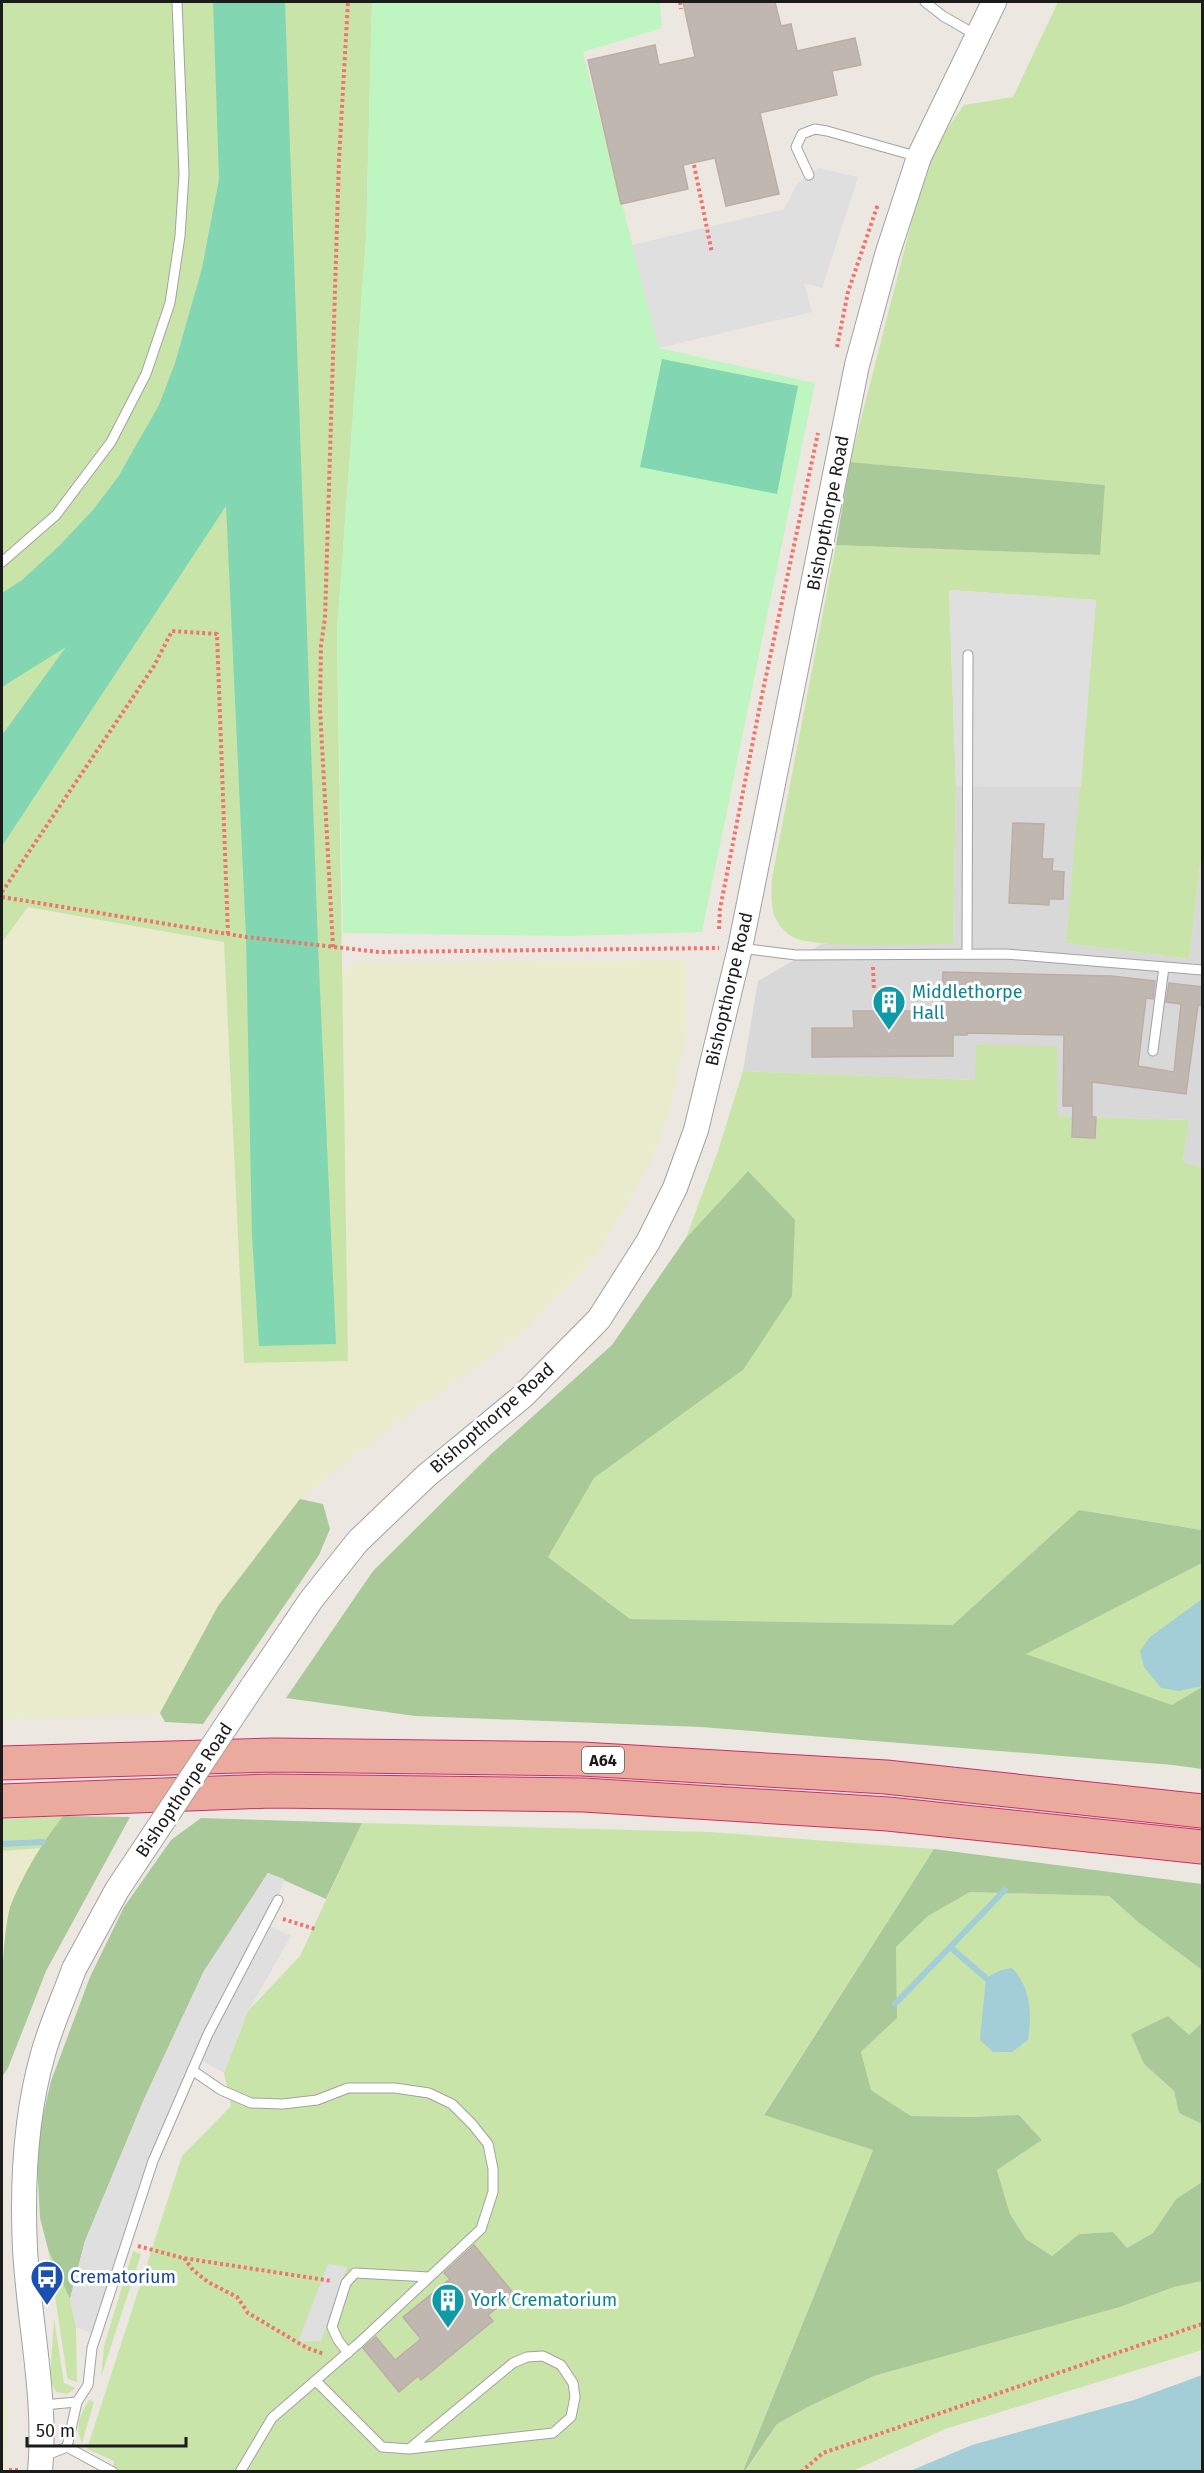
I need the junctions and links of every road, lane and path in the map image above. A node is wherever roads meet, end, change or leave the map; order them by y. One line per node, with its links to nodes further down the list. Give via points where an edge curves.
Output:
1 (177, 2): 12 (lane, via 184,174 170,303 146,374 111,442 56,515)
2 (348, 2): 17 (path, via 320,697)
3 (680, 2): 6 (path)
4 (925, 2): 7 (lane)
5 (994, 2): 7 (street, Bishopthorpe Road)
6 (681, 9)
7 (976, 35): 8 (street, Bishopthorpe Road)
8 (919, 157): 10 (lane, via 815,129 802,134 796,147); 18 (street, Bishopthorpe Road, via 857,365)
9 (694, 165): 11 (path)
10 (808, 175)
11 (712, 253)
12 (2, 562)
13 (968, 654): 20 (lane)
14 (2, 892): 16 (path, via 154,666 172,631 217,634)
15 (2, 897): 16 (path)
16 (228, 934): 17 (path)
17 (333, 947): 18 (path, via 379,952)
18 (740, 948): 19 (lane, via 796,955); 42 (street, Bishopthorpe Road, bridge, via 696,1131 675,1188 648,1242 599,1319 523,1396 426,1476 358,1540 311,1600 117,1890 74,1969 43,2055 30,2118 24,2183 25,2249)
19 (872, 954): 20 (lane); 23 (path)
20 (967, 954): 21 (lane, via 1017,954)
21 (1164, 967): 22 (lane); 24 (lane)
22 (1203, 970)
23 (874, 990)
24 (1153, 1051)
25 (2, 1763): 27 (highway, A64, via 274,1755 582,1759 885,1777)
26 (2, 1801): 28 (highway, A64, via 271,1791 584,1795 888,1814)
27 (1203, 1811)
28 (1203, 1847)
29 (278, 1900): 30 (lane)
30 (271, 1915): 31 (path); 32 (lane)
31 (315, 1929)
32 (192, 2070): 33 (lane, via 153,2161); 35 (lane, via 221,2090 251,2103 317,2100 348,2088 395,2088 429,2093 452,2104 488,2145 493,2192 481,2229)
33 (126, 2242): 34 (path); 41 (lane, via 92,2348 88,2385)
34 (183, 2258): 36 (path); 39 (path, via 208,2282 237,2297 248,2313 269,2327 307,2348)
35 (429, 2277): 36 (lane, via 355,2273); 38 (lane)
36 (346, 2283): 38 (lane, via 332,2327)
37 (1203, 2324): 48 (path, via 823,2453)
38 (348, 2353): 39 (lane)
39 (339, 2359): 40 (lane)
40 (316, 2381): 44 (lane, via 382,2447); 47 (lane, via 272,2418)
41 (77, 2402): 42 (lane); 43 (lane)
42 (40, 2405): 45 (street, Bishopthorpe Road)
43 (67, 2447): 45 (lane); 46 (lane)
44 (409, 2449): 44 (lane, via 553,2433 571,2417 573,2383 561,2365 543,2356 527,2357 513,2363)
45 (40, 2464)
46 (113, 2472)
47 (240, 2472)
48 (801, 2472)

